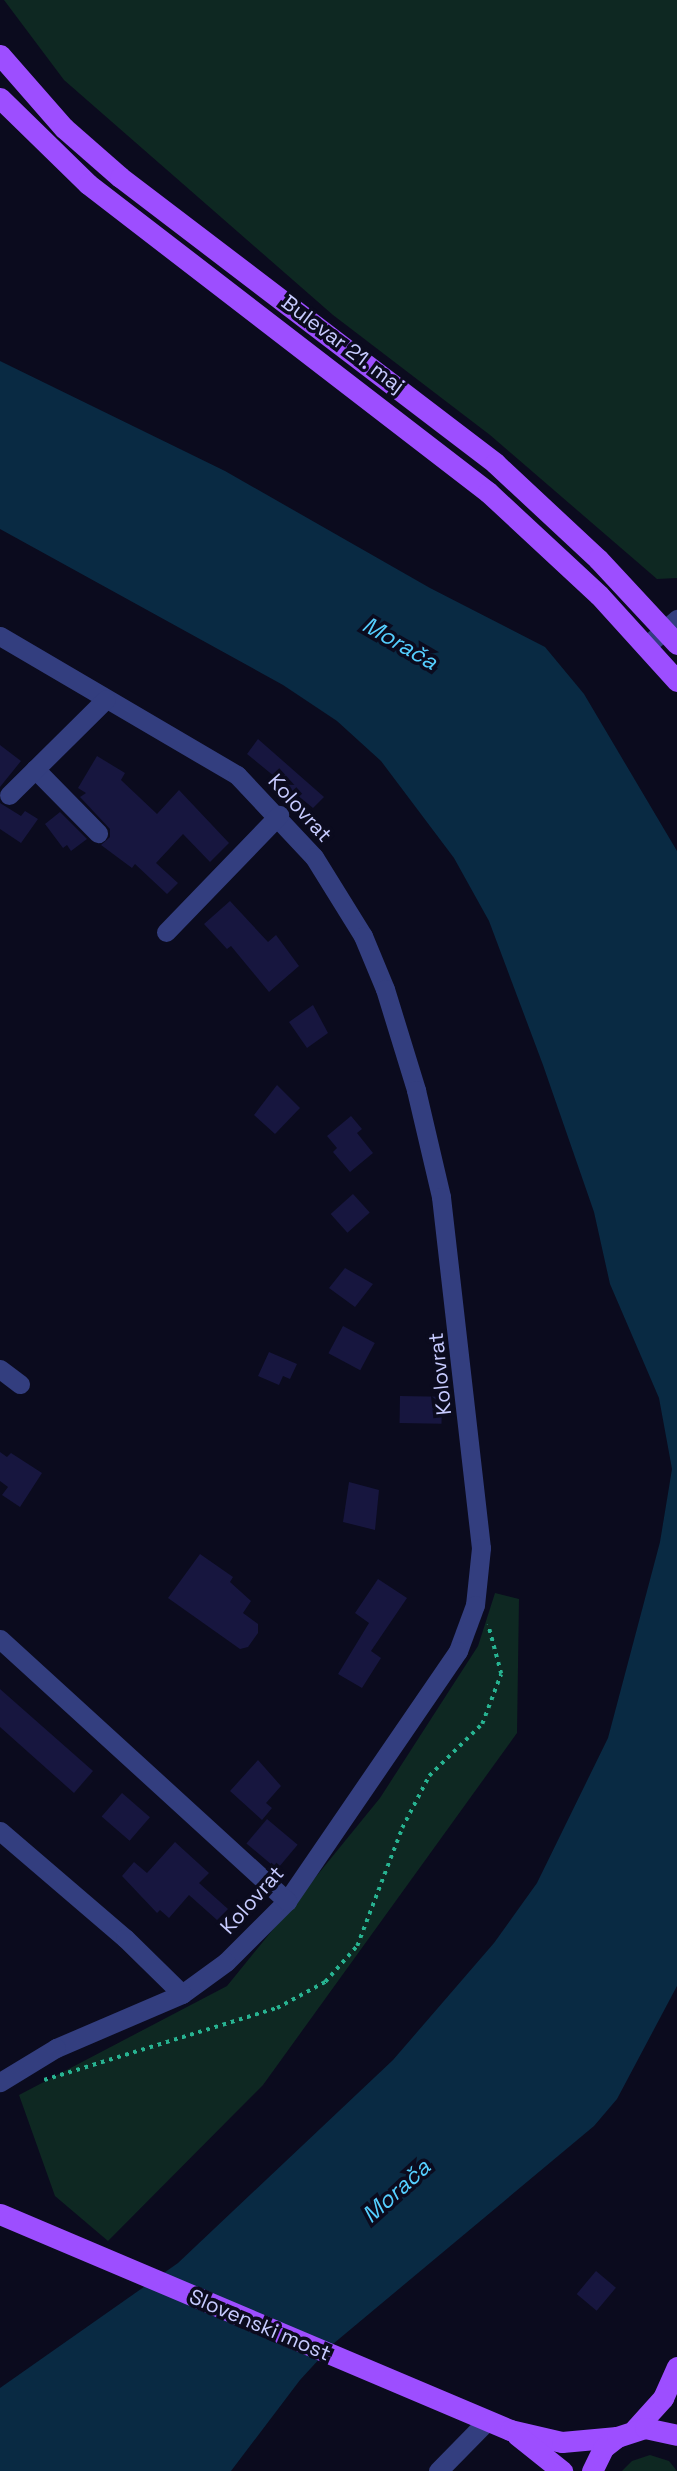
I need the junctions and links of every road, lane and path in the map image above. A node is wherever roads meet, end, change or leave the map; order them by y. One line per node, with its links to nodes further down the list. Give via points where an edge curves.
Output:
1 (0, 55): 3 (main road, Bulevar 21. maj, via 39,103 120,177 495,463)
2 (0, 97): 5 (main road, Bulevar 21. maj, via 88,184 488,492 569,566)
3 (673, 631): 5 (street)
4 (0, 636): 7 (street, Kolovrat)
5 (645, 647): 6 (main road, Bulevar 21. maj)
6 (677, 681)
7 (106, 699): 8 (street); 10 (street, Kolovrat, via 199,748 237,775)
8 (35, 769): 9 (street); 11 (street)
9 (9, 795)
10 (279, 815): 12 (street); 17 (street, Kolovrat, via 330,880 362,936 385,989 416,1090 451,1261 481,1548 475,1605 458,1651)
11 (98, 833)
12 (166, 932)
13 (0, 1369): 14 (street)
14 (20, 1384)
15 (0, 1639): 17 (street)
16 (0, 1831): 18 (street, via 125,1938)
17 (287, 1901): 18 (street, Kolovrat, via 226,1962)
18 (182, 1994): 19 (street, Kolovrat, via 56,2048)
19 (0, 2082)
20 (0, 2214): 22 (main road, Slovenski most)
21 (677, 2367): 24 (main road, via 663,2398)
22 (487, 2421): 23 (main road, Slovenski most); 26 (street)
23 (510, 2430): 24 (main road, via 562,2442); 27 (main road)
24 (626, 2433): 25 (main road, via 657,2428); 28 (main road, via 603,2448)
25 (677, 2435)
26 (439, 2471)
27 (562, 2471)
28 (592, 2471)

